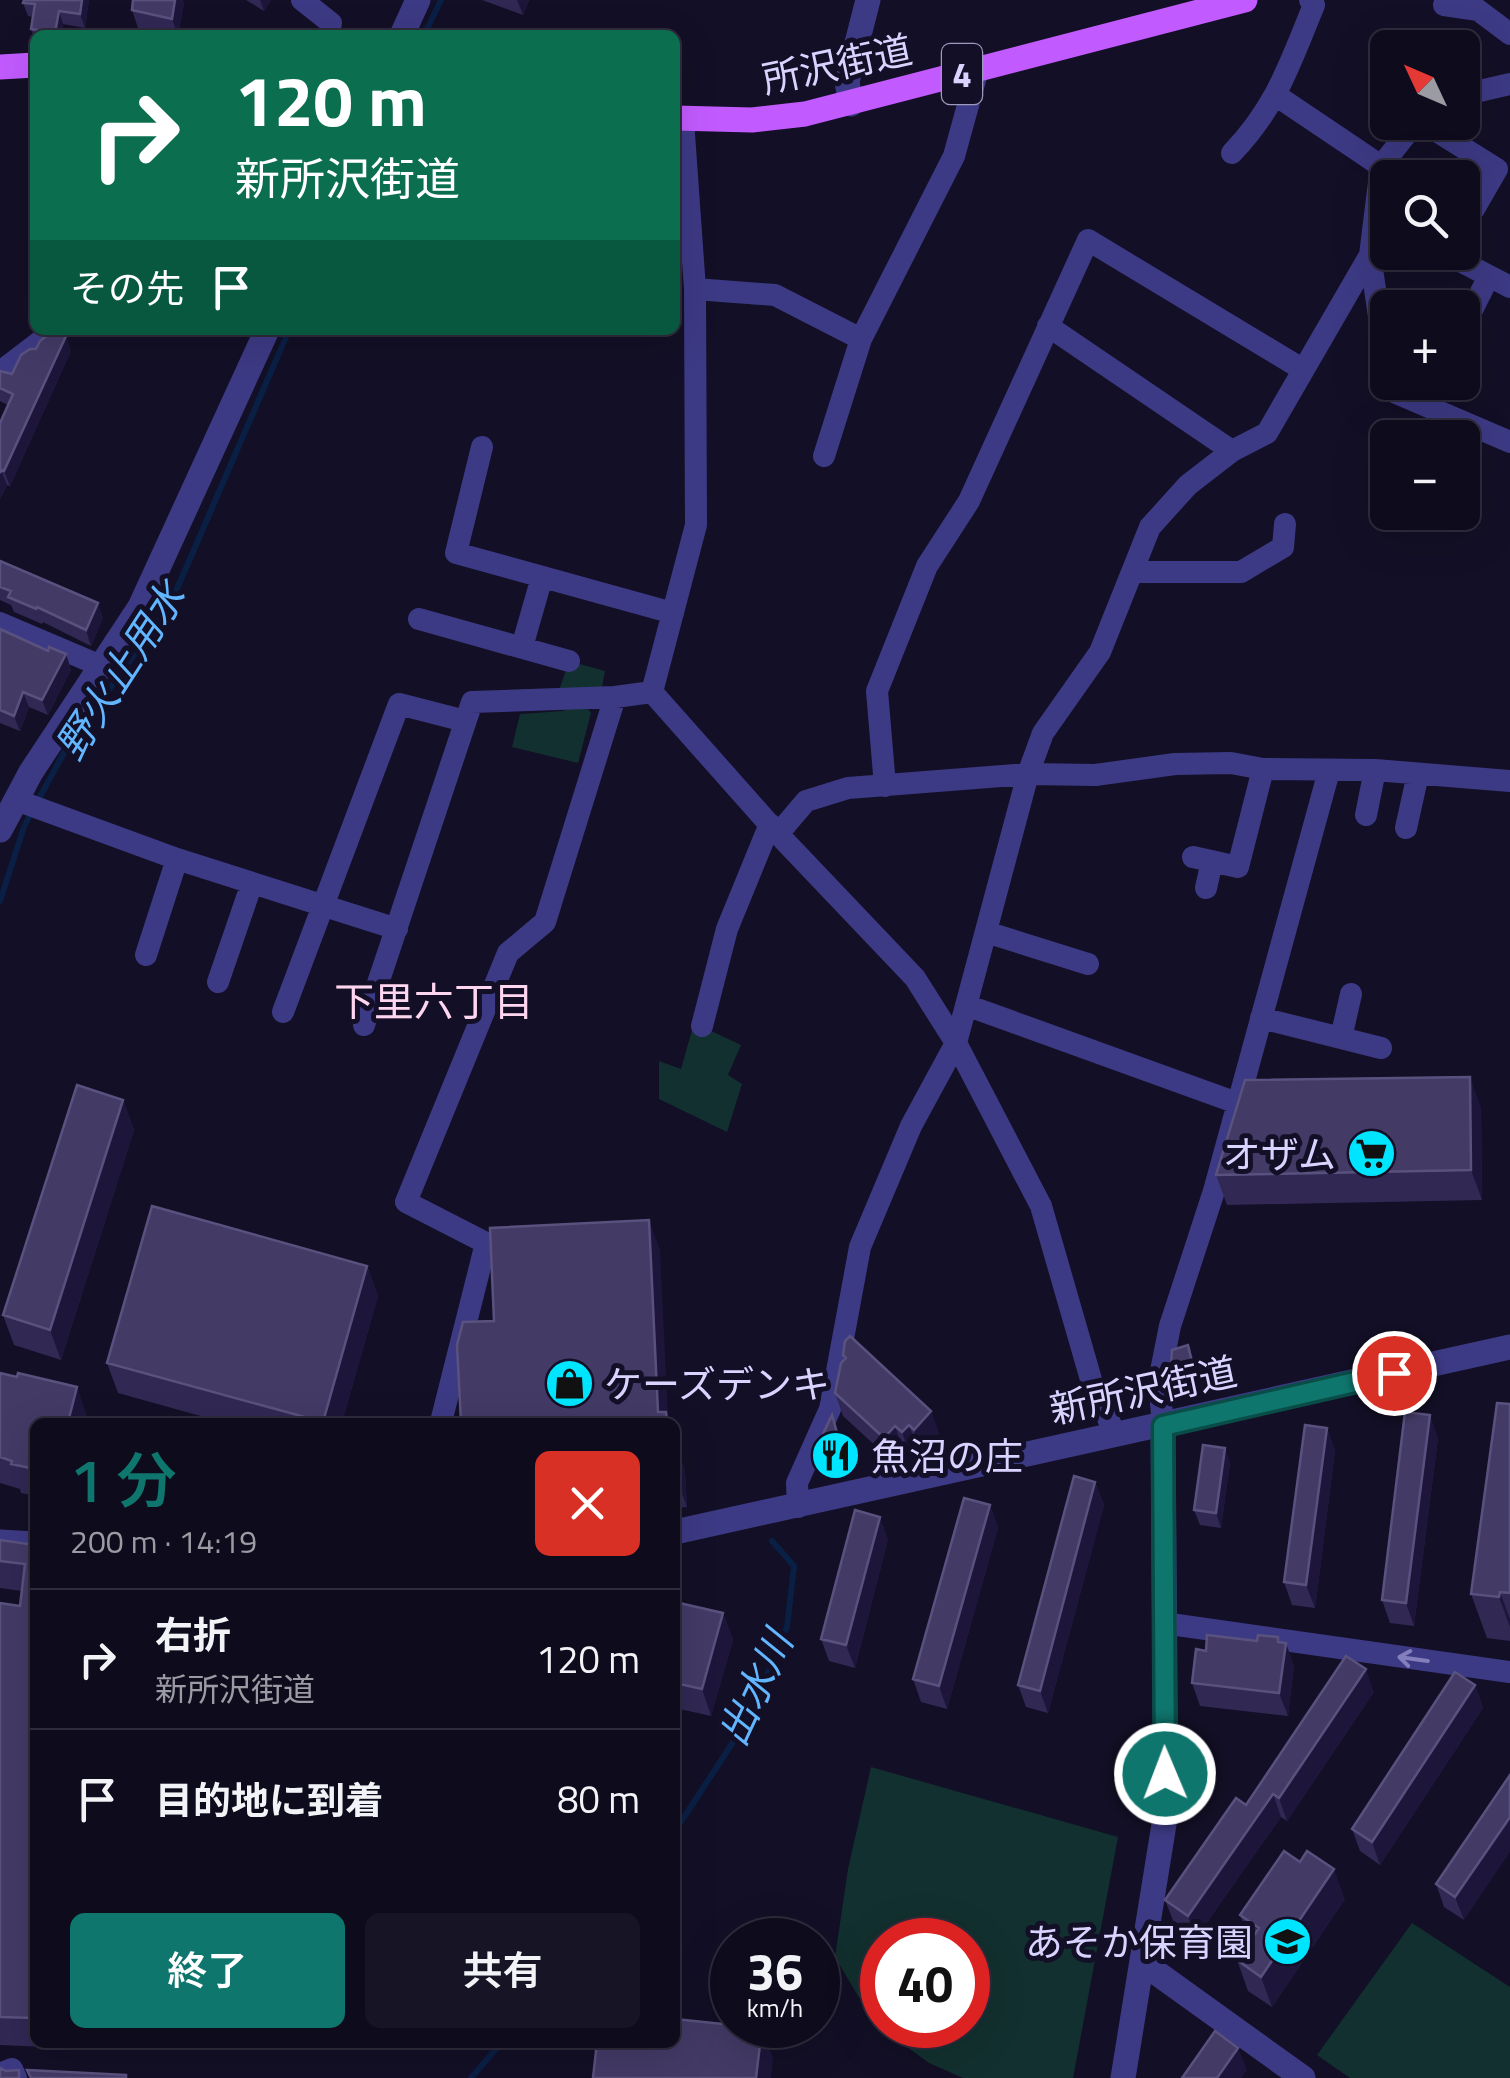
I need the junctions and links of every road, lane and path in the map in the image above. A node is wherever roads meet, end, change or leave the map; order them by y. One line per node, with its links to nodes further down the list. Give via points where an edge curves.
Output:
1 (302, 0): 7 (street, via 331,23)
2 (418, 0): 8 (street)
3 (868, 0): 16 (street, via 847,82)
4 (1245, 0): 12 (main road, 所沢街道 / 4)
5 (1310, 0): 15 (street, via 1314,4)
6 (1444, 5): 9 (street, via 1478,10)
7 (330, 30)
8 (404, 30)
9 (1510, 34)
10 (0, 66): 11 (main road)
11 (30, 66)
12 (978, 69): 16 (main road, 所沢街道 / 4); 33 (street, via 954,156)
13 (1510, 84): 14 (street)
14 (1480, 91)
15 (1276, 96): 21 (street); 22 (street)
16 (851, 104): 17 (main road, 所沢街道 / 4, via 752,120)
17 (680, 119)
18 (680, 130): 28 (street)
19 (1403, 140): 23 (street)
20 (1449, 140): 24 (street, via 1497,169)
21 (1232, 153)
22 (1372, 160)
23 (1386, 160)
24 (1480, 199)
25 (1370, 255): 34 (street)
26 (1478, 270): 27 (street)
27 (1500, 282): 29 (street)
28 (695, 289): 33 (street, via 774,295); 44 (street, via 696,525)
29 (1480, 307)
30 (1048, 326): 34 (street, via 1088,240); 39 (street); 59 (street, via 969,501 928,566 877,691)
31 (48, 335): 35 (street)
32 (265, 335): 49 (street, via 140,607)
33 (861, 339): 40 (street)
34 (1302, 369): 39 (street, via 1267,433)
35 (0, 372)
36 (1412, 400): 37 (street)
37 (1510, 442)
38 (482, 447): 43 (street, via 456,554)
39 (1232, 451): 42 (street, via 1150,527)
40 (824, 456)
41 (1285, 524): 42 (street, via 1284,547 1241,572)
42 (1134, 572): 56 (street, via 1100,652 1043,732)
43 (542, 577): 44 (street); 47 (street)
44 (673, 613): 50 (street)
45 (418, 619): 47 (street)
46 (0, 623): 49 (street)
47 (522, 647): 48 (street)
48 (568, 662)
49 (101, 666): 60 (street)
50 (652, 692): 51 (street); 63 (street)
51 (614, 697): 52 (street, via 472,702); 85 (street, via 545,922 508,953 406,1202 486,1242)
52 (465, 722): 68 (street, via 399,704); 69 (street)
53 (1264, 769): 55 (street); 56 (street, via 1175,764 1096,775); 67 (street, via 1238,867 1203,859)
54 (1375, 770): 55 (street); 57 (street); 61 (street)
55 (1329, 772): 77 (street)
56 (1028, 774): 59 (street); 70 (street)
57 (1418, 774): 58 (street); 62 (street)
58 (1510, 781)
59 (885, 786): 63 (street, via 806,801)
60 (30, 805): 64 (street); 65 (street)
61 (1366, 815)
62 (1406, 828)
63 (774, 829): 79 (street, via 727,929); 81 (street, via 915,978)
64 (0, 830)
65 (177, 860): 66 (street); 71 (street)
66 (252, 883): 68 (street); 73 (street)
67 (1206, 888)
68 (324, 906): 69 (street); 76 (street)
69 (397, 929): 78 (street)
70 (986, 932): 72 (street); 75 (street)
71 (146, 954)
72 (1088, 964)
73 (218, 982)
74 (1351, 994): 80 (street)
75 (966, 1006): 81 (street); 83 (street)
76 (283, 1012)
77 (1261, 1018): 80 (street); 83 (street)
78 (364, 1025)
79 (702, 1026)
80 (1341, 1038): 82 (street)
81 (956, 1043): 87 (street, via 1042,1206 1092,1383); 88 (street, via 911,1126 860,1247 830,1409 797,1483)
82 (1381, 1048)
83 (1237, 1104): 86 (street, via 1170,1326 1159,1381)
84 (1510, 1347): 86 (street, 新所沢街道)
85 (441, 1418)
86 (1163, 1426): 87 (street, 新所沢街道); 92 (street)
87 (1115, 1434): 88 (street, 新所沢街道)
88 (798, 1507): 89 (street, 新所沢街道)
89 (680, 1531)
90 (0, 1542): 91 (street)
91 (30, 1544)
92 (1162, 1623): 93 (street, one-way to 92); 94 (street, via 1166,1812)
93 (1510, 1672)
94 (1143, 1963): 97 (street); 98 (street)
95 (0, 2074): 96 (street, via 12,2070)
96 (16, 2078)
97 (1123, 2078)
98 (1303, 2078)

